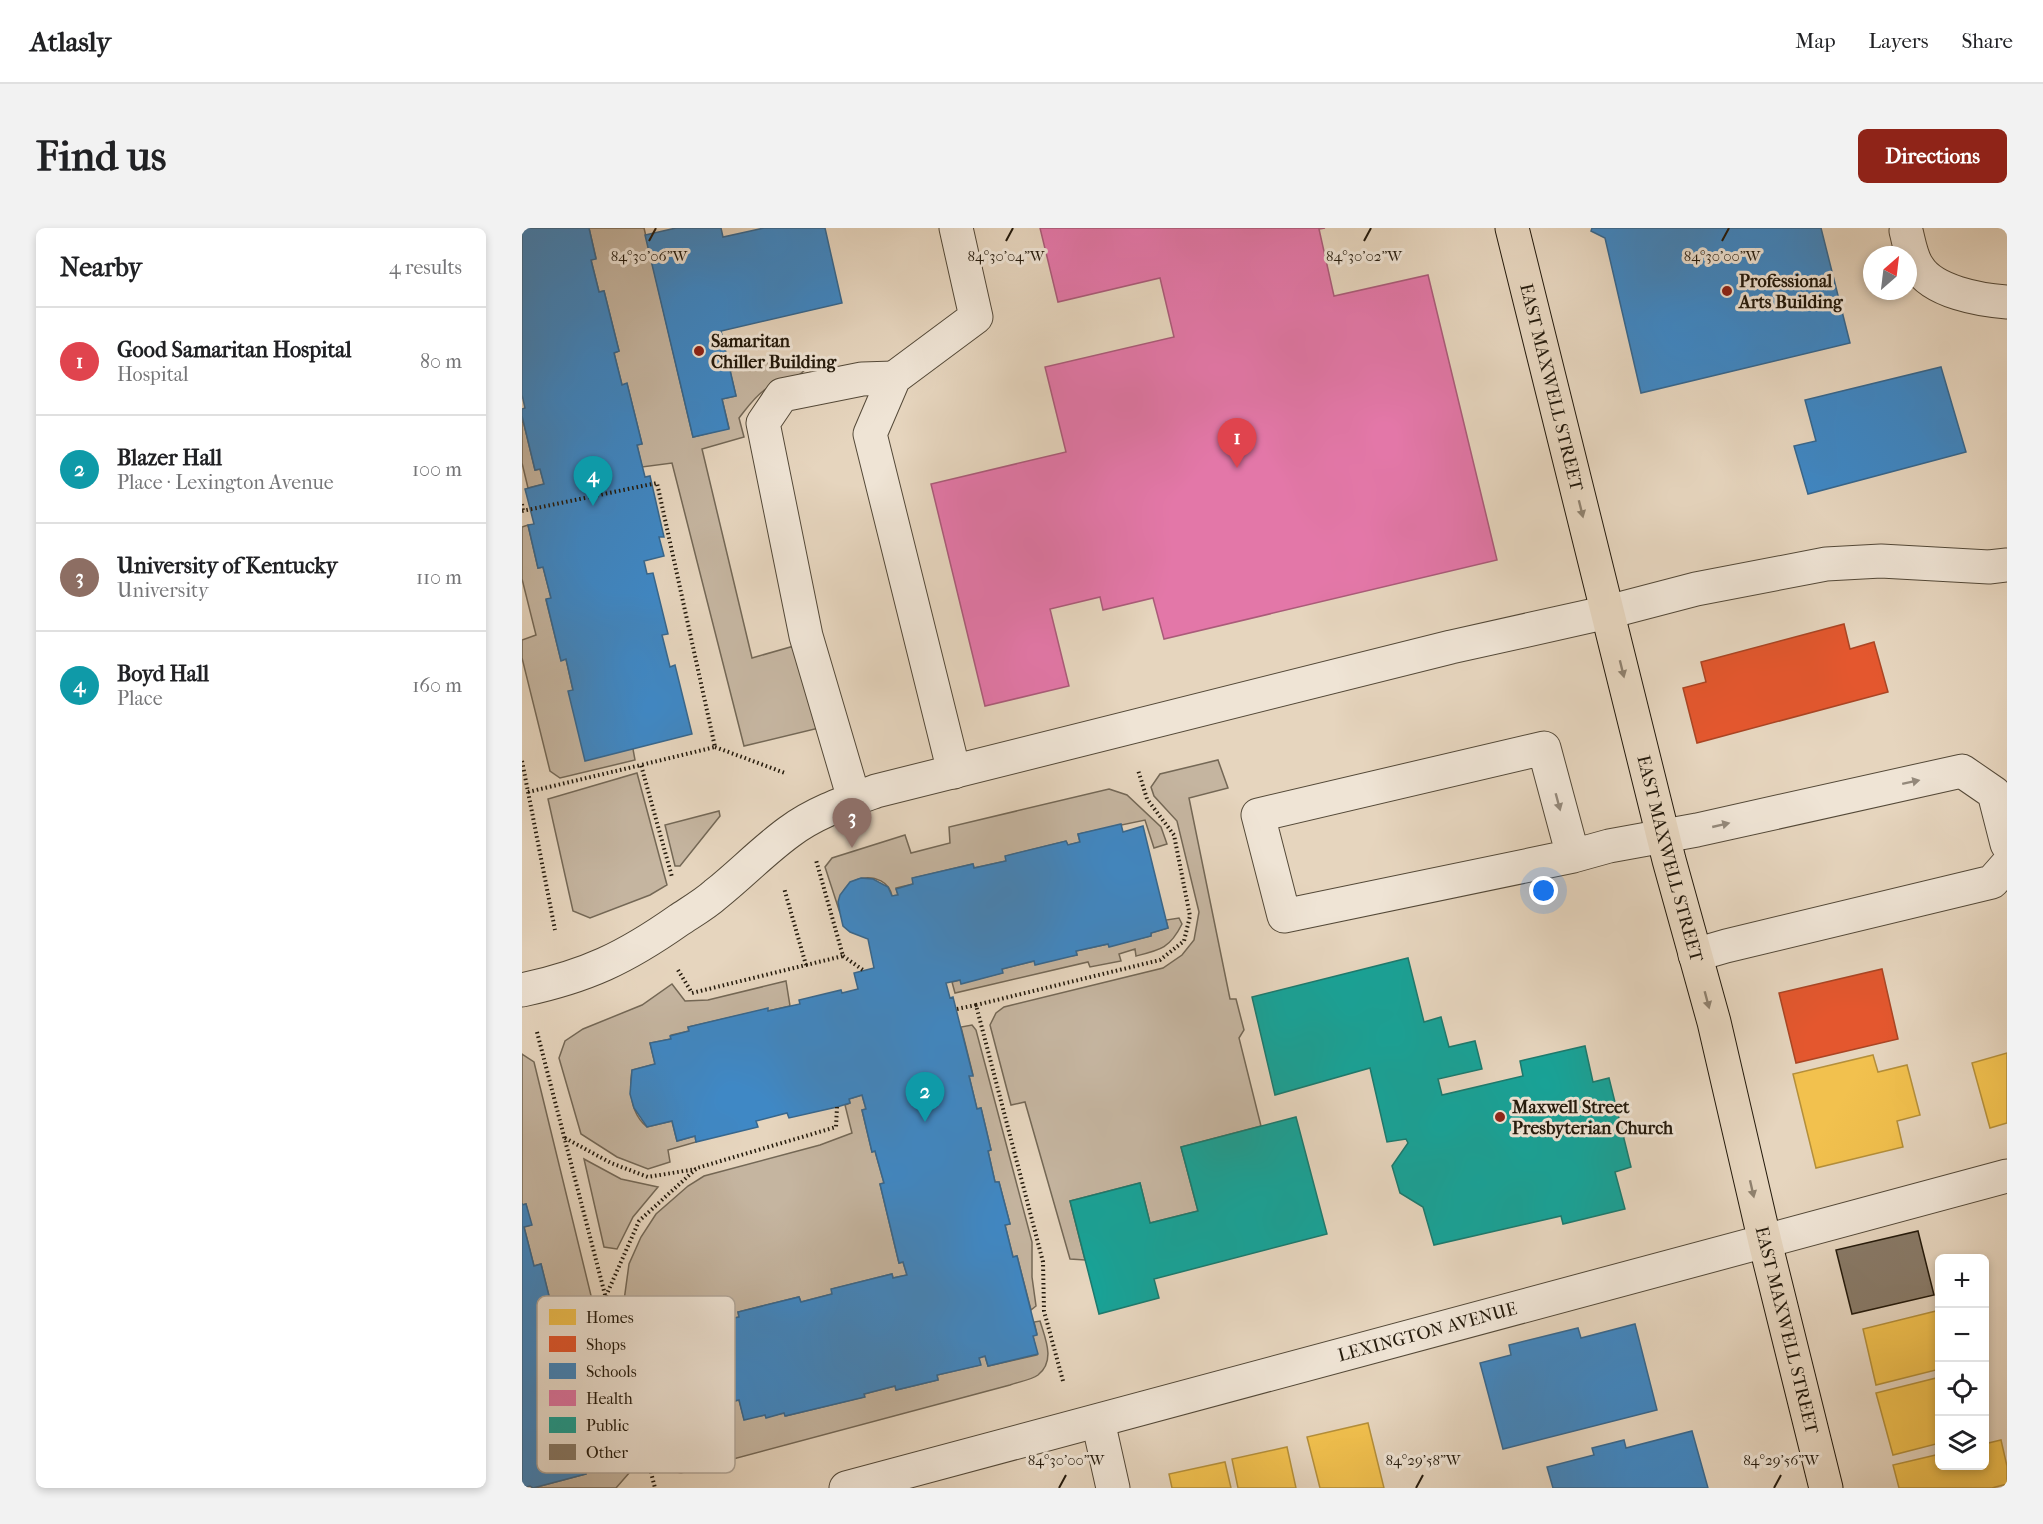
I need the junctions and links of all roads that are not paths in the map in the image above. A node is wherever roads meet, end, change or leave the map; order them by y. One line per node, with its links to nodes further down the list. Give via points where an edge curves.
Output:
1 (956, 228): 5 (street, via 976,317)
2 (1512, 228): 7 (main road, EAST MAXWELL STREET, one-way to 7)
3 (1906, 231): 4 (street, via 1917,266 1927,277 1955,292)
4 (2007, 302)
5 (894, 378): 8 (street, via 870,434); 9 (street, via 862,379 782,395 763,423 806,636)
6 (2007, 565): 7 (street, via 1881,561 1826,564 1696,589)
7 (1608, 612): 8 (street, via 1451,647); 10 (main road, EAST MAXWELL STREET, one-way to 10)
8 (954, 772): 9 (street)
9 (854, 800): 15 (street, via 791,830 716,895 642,946 604,966)
10 (1663, 835): 11 (street, one-way to 11, via 1962,771 1994,794); 12 (street); 14 (main road, EAST MAXWELL STREET)
11 (2007, 844)
12 (1573, 856): 12 (street, one-way to 12, via 1284,916 1258,815 1544,748)
13 (2007, 865): 14 (street, via 1992,882)
14 (1695, 954): 17 (main road, EAST MAXWELL STREET, one-way to 17)
15 (522, 990)
16 (2007, 1176): 17 (street, LEXINGTON AVENUE)
17 (1765, 1242): 18 (street, LEXINGTON AVENUE); 21 (main road, EAST MAXWELL STREET)
18 (1098, 1421): 19 (street, LEXINGTON AVENUE); 20 (street)
19 (846, 1488)
20 (1113, 1488)
21 (1826, 1488)

